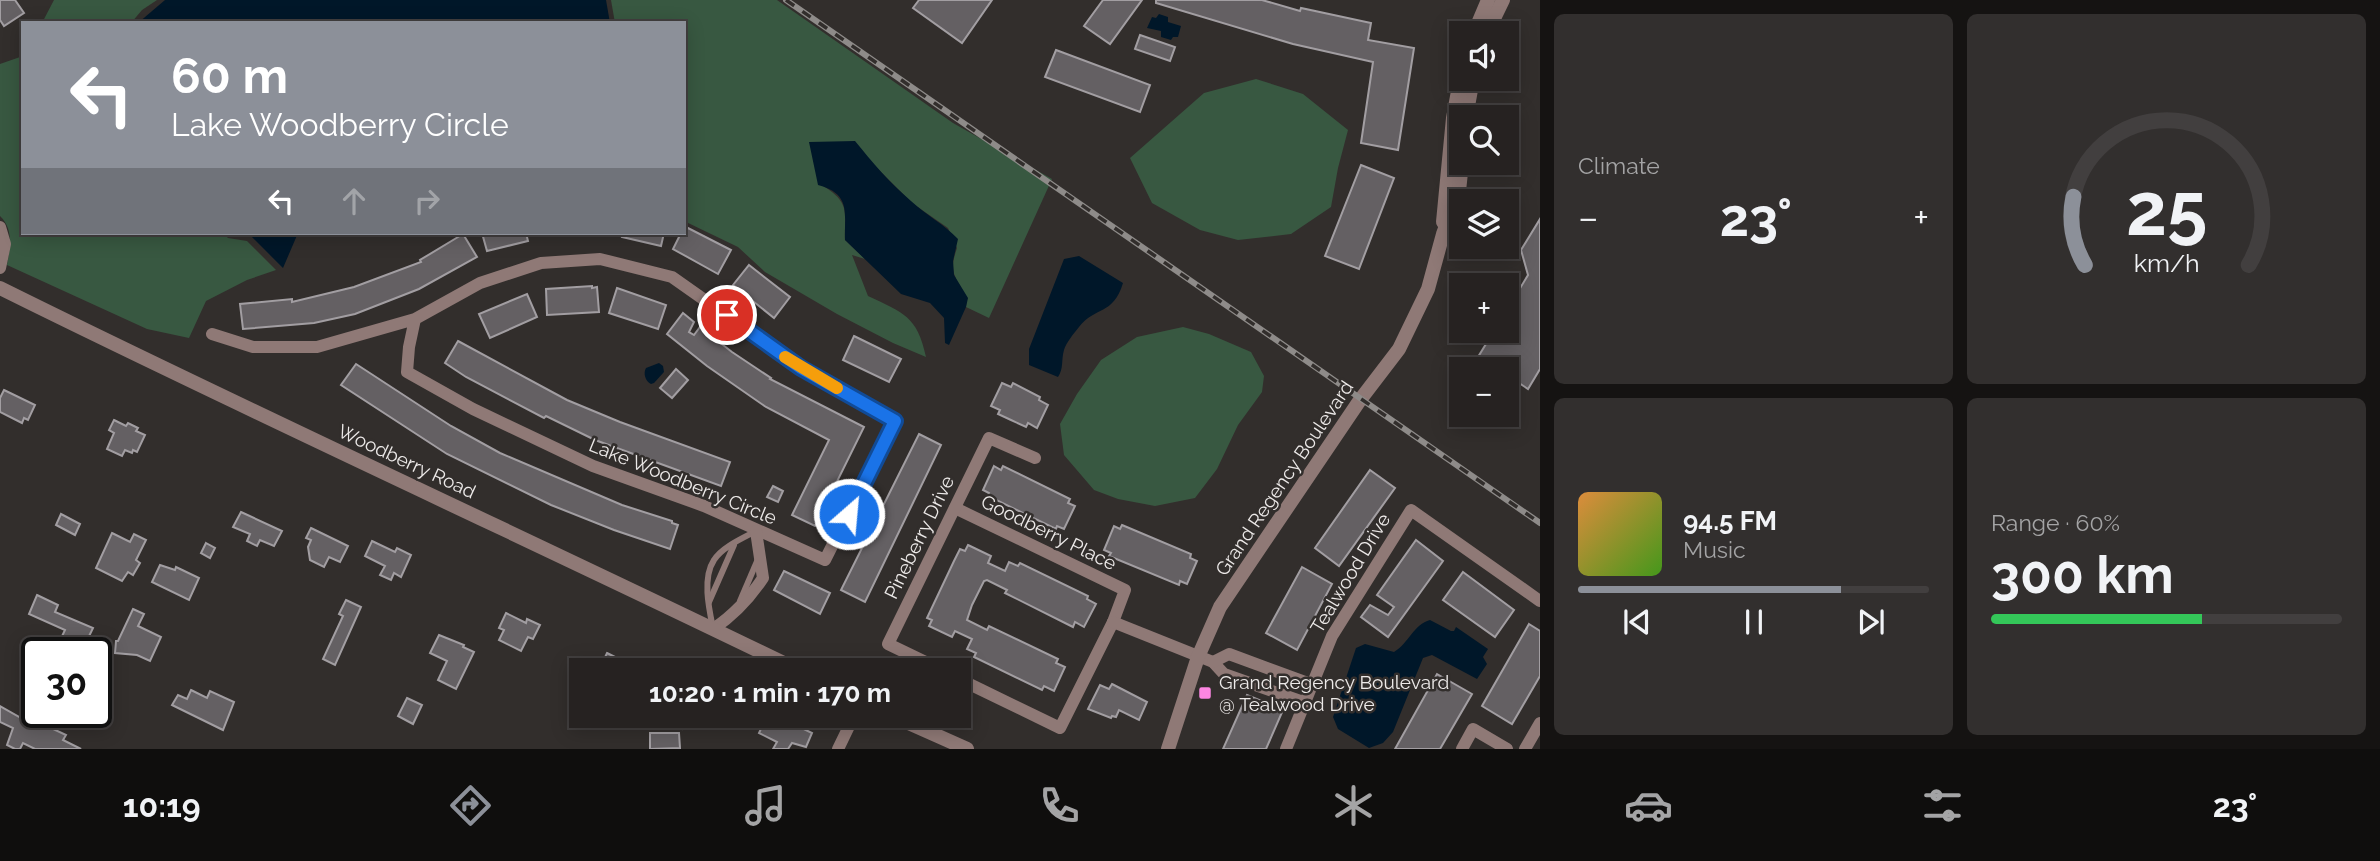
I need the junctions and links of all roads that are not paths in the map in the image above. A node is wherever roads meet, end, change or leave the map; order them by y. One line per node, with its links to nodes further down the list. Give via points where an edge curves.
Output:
1 (1488, 0): 3 (street)
2 (1503, 0): 4 (street)
3 (1479, 21)
4 (1493, 21)
5 (1458, 91): 8 (street, Grand Regency Boulevard)
6 (1461, 175): 8 (street, Grand Regency Boulevard)
7 (0, 227): 9 (street, via 5,244)
8 (1443, 234): 21 (street, Grand Regency Boulevard, via 1428,289 1399,349 1220,607)
9 (0, 268)
10 (0, 288): 20 (street, Woodberry Road)
11 (415, 319): 12 (street, Lake Woodberry Circle, via 317,347 253,347); 15 (street, Lake Woodberry Circle, via 407,372 593,466 704,506); 15 (street, Lake Woodberry Circle, via 480,283 541,263 600,259 672,277 801,368 895,421 825,560)
12 (212, 334)
13 (1035, 458): 14 (street, Pineberry Drive, via 989,438)
14 (955, 508): 19 (street, Goodberry Place, via 1125,590); 23 (street, Pineberry Drive, via 888,644)
15 (756, 531): 16 (lane); 20 (street, via 763,578 750,598)
16 (735, 543): 18 (lane); 18 (lane, via 714,560)
17 (1540, 601): 26 (street, Tealwood Drive, via 1411,510 1332,636)
18 (709, 603): 20 (lane)
19 (1113, 622): 21 (street); 25 (street, via 1060,728)
20 (713, 629): 22 (street, Woodberry Road)
21 (1198, 657): 24 (street); 33 (street, Grand Regency Boulevard)
22 (773, 658)
23 (917, 658)
24 (1213, 662): 26 (street, via 1229,654); 27 (street, via 1224,674)
25 (971, 684)
26 (1313, 685): 27 (street, Tealwood Drive)
27 (1306, 703): 34 (street, Tealwood Drive)
28 (1540, 723): 37 (street)
29 (848, 728): 31 (street)
30 (920, 728): 32 (street)
31 (838, 749)
32 (967, 749)
33 (1168, 749)
34 (1286, 749)
35 (1462, 749): 36 (street, via 1473,729)
36 (1507, 749)
37 (1525, 749)

